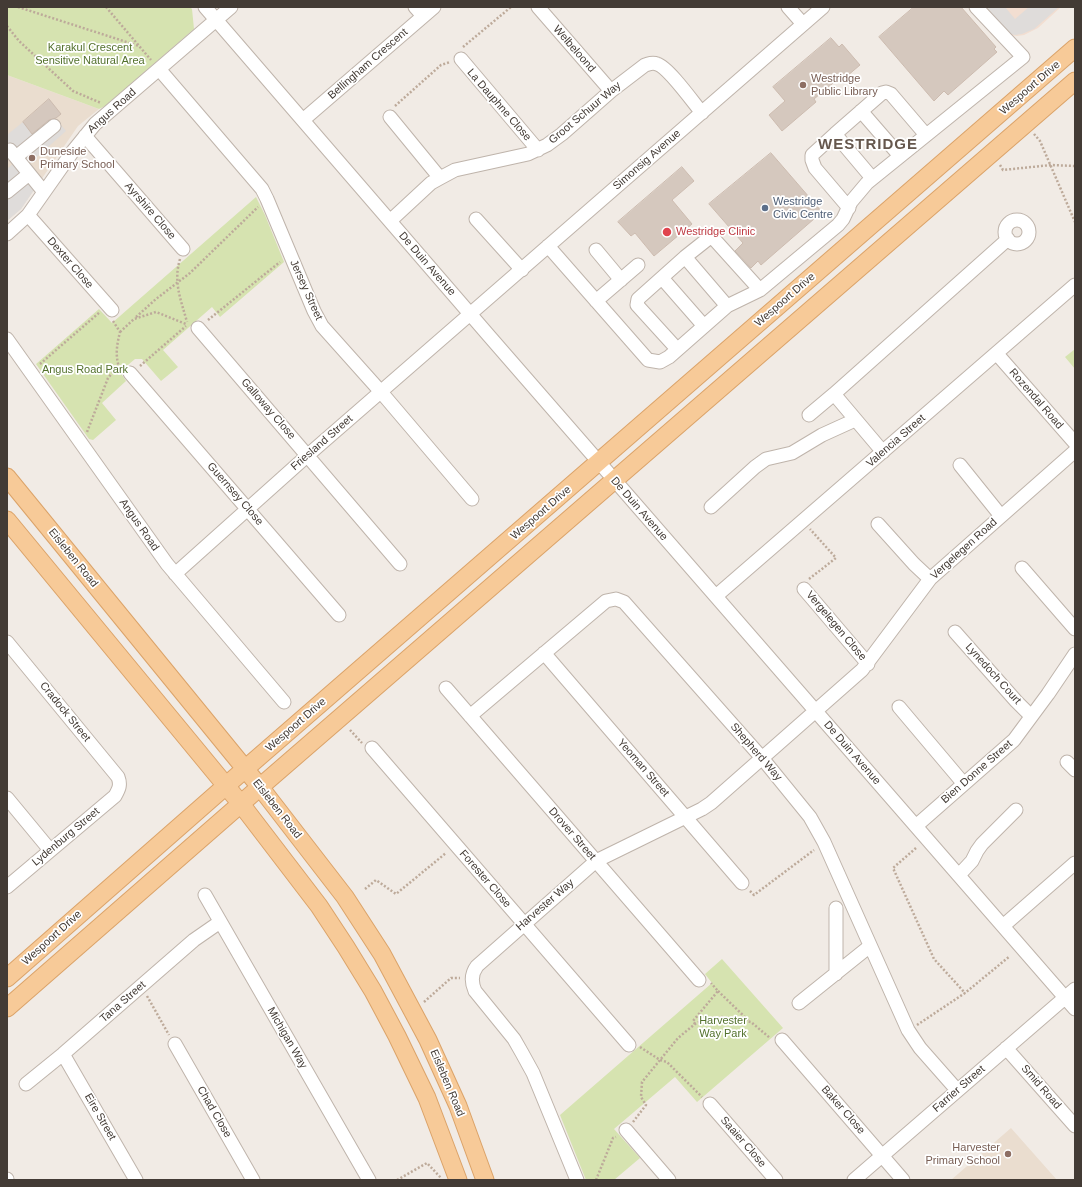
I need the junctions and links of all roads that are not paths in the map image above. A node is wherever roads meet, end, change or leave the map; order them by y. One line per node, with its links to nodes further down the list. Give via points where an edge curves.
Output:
1 (205, 7): 9 (street, De Duin Avenue)
2 (231, 7): 9 (street, Angus Road)
3 (434, 7): 8 (street, Bellingham Crescent)
4 (538, 7): 15 (street, Welbeloond)
5 (788, 7): 10 (street)
6 (823, 7): 10 (street, Simonsig Avenue)
7 (976, 7): 22 (street, via 1023,57)
8 (419, 12): 19 (street, Bellingham Crescent)
9 (216, 20): 13 (street, Angus Road); 19 (street, De Duin Avenue)
10 (803, 24): 17 (street, Simonsig Avenue)
11 (1075, 48): 65 (main road, Wespoort Drive)
12 (461, 59): 24 (street, La Dauphne Close)
13 (159, 69): 23 (street, Angus Road); 57 (street, Jersey Street, via 262,188 322,326)
14 (1075, 81): 68 (main road, Wespoort Drive)
15 (611, 91): 17 (street, Groot Schuur Way, via 644,65 658,64 666,69); 24 (street, Groot Schuur Way, via 562,134)
16 (861, 111): 21 (street); 22 (street, via 882,93 889,92); 25 (street)
17 (702, 113): 37 (street, Simonsig Avenue)
18 (390, 118): 27 (street)
19 (302, 120): 34 (street, De Duin Avenue)
20 (54, 126): 26 (street, via 13,154)
21 (834, 134): 28 (street); 31 (street, via 812,155 812,160 815,168)
22 (926, 135): 25 (street)
23 (85, 136): 30 (street, Angus Road); 38 (street, Ayrshire Close)
24 (538, 150): 27 (street, Groot Schuur Way, via 455,170)
25 (900, 156): 28 (street)
26 (29, 174): 29 (street); 30 (street)
27 (440, 178): 34 (street, Groot Schuur Way, via 431,183)
28 (872, 178): 31 (street, via 860,190)
29 (7, 192)
30 (44, 192): 32 (street, Angus Road)
31 (849, 208): 46 (street, via 838,225)
32 (28, 215): 35 (street, Angus Road); 49 (street, Dexter Close)
33 (476, 219): 42 (street)
34 (390, 221): 50 (street, De Duin Avenue)
35 (7, 234)
36 (1008, 239): 58 (street)
37 (548, 246): 42 (street, Simonsig Avenue); 47 (street)
38 (183, 249)
39 (596, 250): 44 (street)
40 (685, 257): 43 (street); 46 (street, via 709,238 714,239); 48 (street)
41 (638, 264): 44 (street)
42 (522, 270): 50 (street, Simonsig Avenue)
43 (662, 278): 51 (street); 54 (street, via 638,299 637,303)
44 (621, 280): 47 (street)
45 (1075, 285): 55 (street, Valencia Street)
46 (760, 290): 48 (street)
47 (596, 301): 54 (street, via 648,360 660,362)
48 (727, 306): 51 (street)
49 (110, 308)
50 (470, 314): 57 (street, Friesland Street); 65 (street, De Duin Avenue)
51 (704, 326): 54 (street)
52 (193, 327): 64 (street, Galloway Close)
53 (7, 339): 77 (street, Angus Road)
54 (678, 349)
55 (997, 354): 61 (street, Rozendal Road); 63 (street, Valencia Street)
56 (130, 374): 71 (street, Guernsey Close)
57 (381, 392): 64 (street, Friesland Street); 69 (street, Jersey Street)
58 (834, 394): 59 (street); 60 (street)
59 (809, 415)
60 (855, 420): 63 (street); 70 (street, via 822,434 792,453 766,459)
61 (1075, 444)
62 (1075, 451): 72 (street, Vergelegen Road)
63 (883, 452): 80 (street, Valencia Street)
64 (308, 455): 71 (street, Friesland Street); 75 (street, Galloway Close)
65 (599, 462): 68 (street, De Duin Avenue); 96 (main road, Wespoort Drive)
66 (960, 465): 72 (street)
67 (7, 477): 96 (main road, Eisleben Road)
68 (615, 480): 80 (street, De Duin Avenue); 100 (main road, Wespoort Drive)
69 (472, 499)
70 (710, 507)
71 (248, 508): 77 (street, Friesland Street); 81 (street, Guernsey Close)
72 (1001, 516): 78 (street, Vergelegen Road)
73 (7, 520): 99 (main road)
74 (878, 524): 78 (street)
75 (400, 564)
76 (1022, 568): 82 (street)
77 (175, 574): 89 (street, Angus Road)
78 (930, 579): 87 (street, Vergelegen Road)
79 (804, 589): 87 (street, Vergelegen Close)
80 (716, 596): 91 (street, De Duin Avenue)
81 (340, 615)
82 (1075, 629)
83 (955, 632): 93 (street, Lynedoch Court)
84 (7, 642): 97 (street, Cradock Street, via 118,777)
85 (544, 654): 92 (street, Shepherd Way); 95 (street, Shepherd Way, via 606,601 616,599 624,602); 104 (street, Yeoman Street)
86 (1075, 654): 93 (street, Bien Donne Street)
87 (868, 664): 91 (street, Vergelegen Road)
88 (446, 688): 92 (street, Drover Street)
89 (284, 702)
90 (899, 707): 98 (street)
91 (816, 711): 95 (street, Harvester Way); 105 (street, De Duin Avenue)
92 (470, 716): 107 (street, Drover Street)
93 (1031, 716): 98 (street, Bien Donne Street, via 1014,740)
94 (369, 748): 115 (street, Forester Close)
95 (762, 758): 104 (street, Harvester Way, via 711,803); 117 (street, Shepherd Way, via 810,817 824,842)
96 (245, 769): 99 (main road, Wespoort Drive); 100 (main road, Eisleben Road)
97 (120, 784): 106 (street, Lydenburg Street, via 115,796)
98 (964, 784): 105 (street, Bien Donne Street)
99 (226, 787): 102 (main road); 119 (main road, Wespoort Drive)
100 (260, 787): 102 (main road, Wespoort Drive); 140 (main road, Eisleben Road, via 345,897 382,954 438,1060)
101 (7, 798): 106 (street)
102 (241, 804): 123 (main road, Wespoort Drive); 139 (main road, via 319,906 373,991 427,1098)
103 (1016, 810): 109 (street, via 982,844 972,861)
104 (685, 817): 107 (street, Harvester Way); 110 (street, Yeoman Street)
105 (916, 826): 109 (street, De Duin Avenue)
106 (50, 850): 111 (street, Lydenburg Street)
107 (596, 861): 115 (street, Harvester Way); 120 (street, Drover Street)
108 (1075, 863): 116 (street)
109 (959, 875): 116 (street, De Duin Avenue)
110 (742, 883)
111 (7, 887)
112 (205, 895): 114 (street, Michigan Way)
113 (836, 908): 118 (street)
114 (220, 922): 129 (street, Tana Street, via 194,940); 138 (street, Michigan Way)
115 (524, 923): 127 (street, Forester Close); 141 (street, Harvester Way, via 473,970 472,984 514,1039 533,1073)
116 (1003, 926): 121 (street, De Duin Avenue)
117 (870, 946): 118 (street); 131 (street, Shepherd Way, via 908,1030 920,1048)
118 (836, 974): 122 (street)
119 (7, 978)
120 (699, 980)
121 (1070, 994): 124 (street, De Duin Avenue); 128 (street, Farrier Street)
122 (799, 1003)
123 (7, 1008)
124 (1075, 1009)
125 (782, 1040): 135 (street, Baker Close)
126 (175, 1044): 137 (street, Chad Close)
127 (629, 1045)
128 (1006, 1048): 131 (street, Farrier Street); 133 (street, Smid Road)
129 (63, 1054): 130 (street, Tana Street); 136 (street, Eire Street)
130 (26, 1084)
131 (957, 1090): 135 (street, Farrier Street)
132 (710, 1104): 143 (street, Saaier Close)
133 (1075, 1126)
134 (626, 1130): 142 (street)
135 (882, 1155): 144 (street, Farrier Street); 145 (street, Baker Close)
136 (136, 1180)
137 (253, 1180)
138 (369, 1180)
139 (458, 1180)
140 (485, 1180)
141 (577, 1180)
142 (668, 1180)
143 (776, 1180)
144 (854, 1180)
145 (903, 1180)

